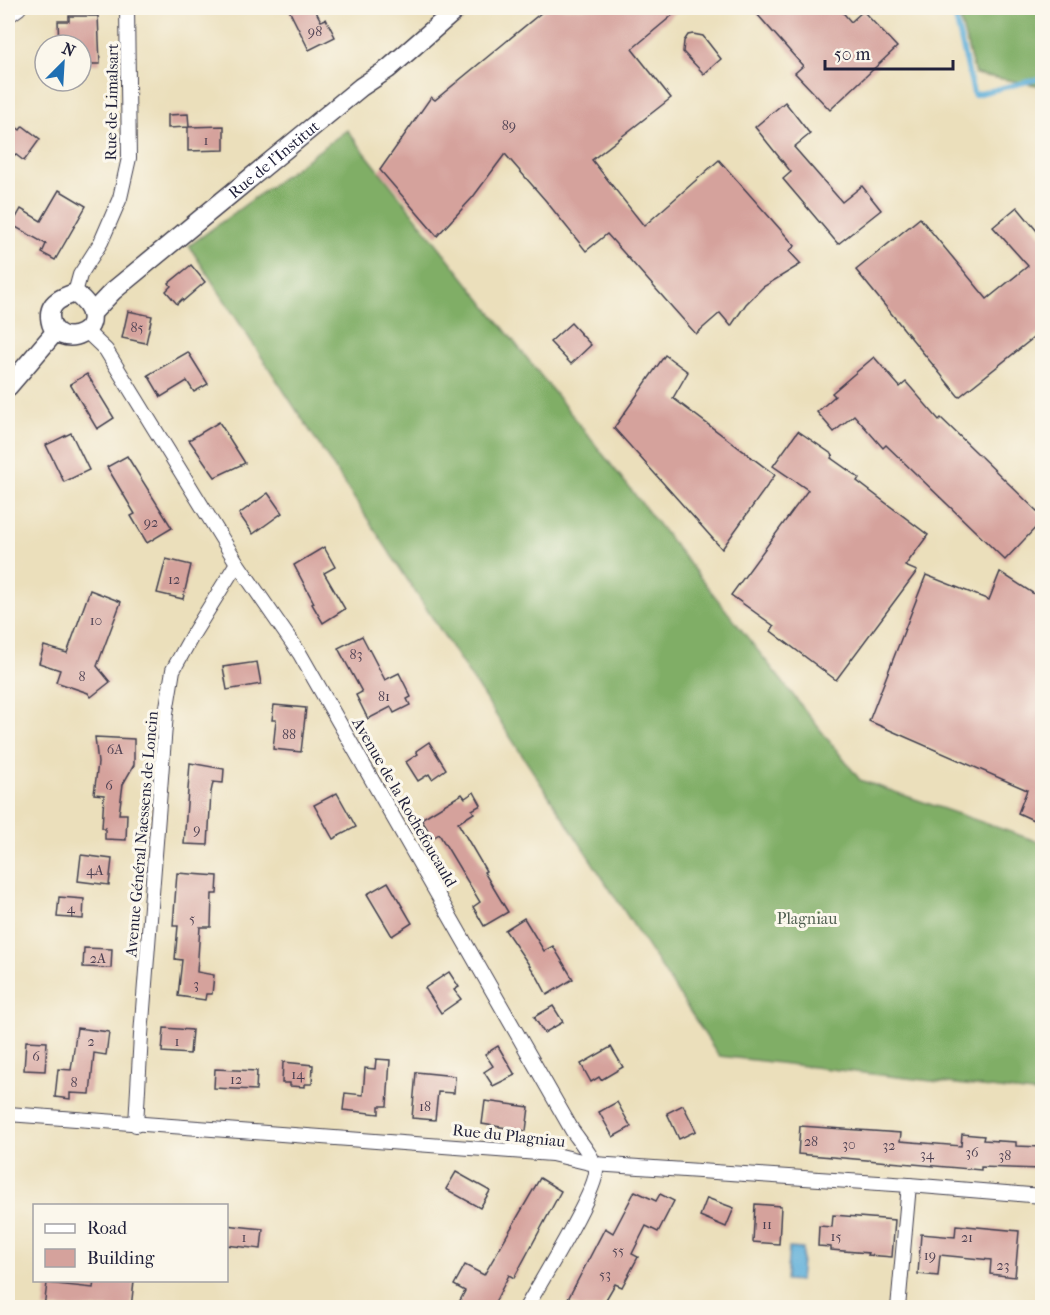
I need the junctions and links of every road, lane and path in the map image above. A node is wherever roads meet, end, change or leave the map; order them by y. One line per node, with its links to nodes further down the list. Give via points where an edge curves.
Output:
1 (19, 8): 4 (street)
2 (127, 8): 5 (street, Rue de Limalsart, via 129,158 120,198 101,242 80,275)
3 (458, 8): 6 (street, Rue de l'Institut, via 113,291)
4 (8, 16)
5 (75, 293): 6 (street); 7 (street, via 61,298 52,307 50,320)
6 (92, 313): 8 (street)
7 (56, 331): 8 (street, via 74,337); 9 (street)
8 (86, 331): 10 (street, Avenue de la Rochefoucauld, via 106,350)
9 (8, 387)
10 (237, 563): 12 (street, Avenue Général Naessens de Loncin, via 173,670 165,725); 13 (street, Avenue de la Rochefoucauld, via 300,654)
11 (8, 1114): 12 (street, Rue du Plagniau)
12 (136, 1125): 13 (street, Rue du Plagniau, via 552,1154)
13 (594, 1164): 14 (street, Rue du Plagniau); 16 (street, via 597,1171 589,1196)
14 (909, 1185): 15 (street, Rue du Plagniau); 17 (street)
15 (1042, 1196)
16 (526, 1308)
17 (898, 1308)

